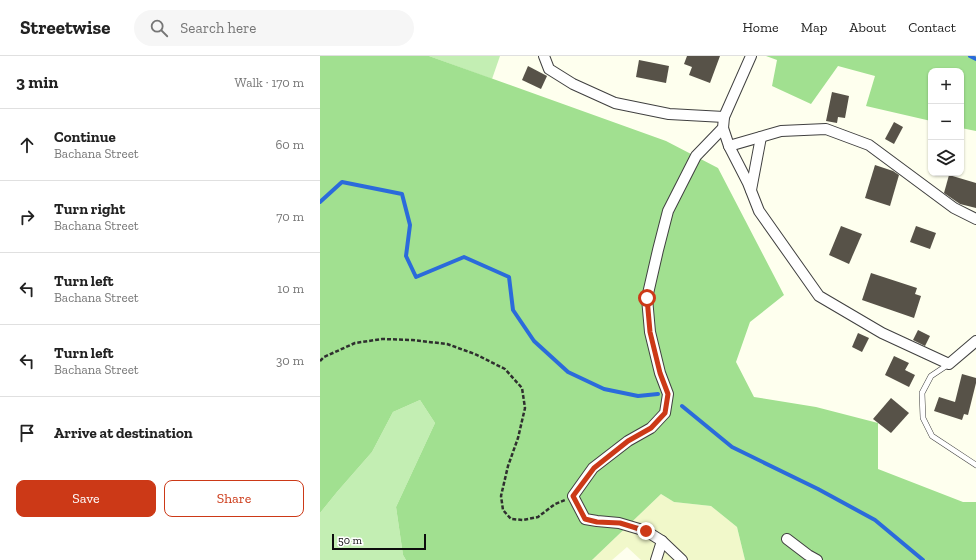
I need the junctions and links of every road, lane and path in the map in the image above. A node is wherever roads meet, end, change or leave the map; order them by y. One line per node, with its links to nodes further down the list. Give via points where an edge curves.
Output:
1 (544, 56): 3 (street, via 549,69 573,84 615,103 669,114)
2 (751, 56): 3 (street)
3 (724, 117): 4 (street)
4 (723, 128): 6 (street); 13 (street, via 696,156 668,211 647,298 650,332 668,394 665,413 651,428 628,441 594,468)
5 (761, 138): 6 (street); 7 (street); 8 (street, via 781,131 826,129 869,145 954,208)
6 (729, 146): 7 (street)
7 (751, 191): 11 (street, via 759,211 819,296 882,333)
8 (976, 219)
9 (976, 341): 11 (street)
10 (320, 361): 13 (path, via 355,343 382,339 447,344 476,354 504,369 522,388 525,408 501,496 503,510 511,519 523,520 538,517 555,504)
11 (949, 364): 12 (lane, via 931,376 922,393 923,418 932,436)
12 (976, 465)
13 (573, 496): 15 (street, via 585,519 620,523 646,531)
14 (787, 540): 18 (street)
15 (662, 541): 16 (street); 17 (street)
16 (656, 560)
17 (682, 560)
18 (817, 560)

